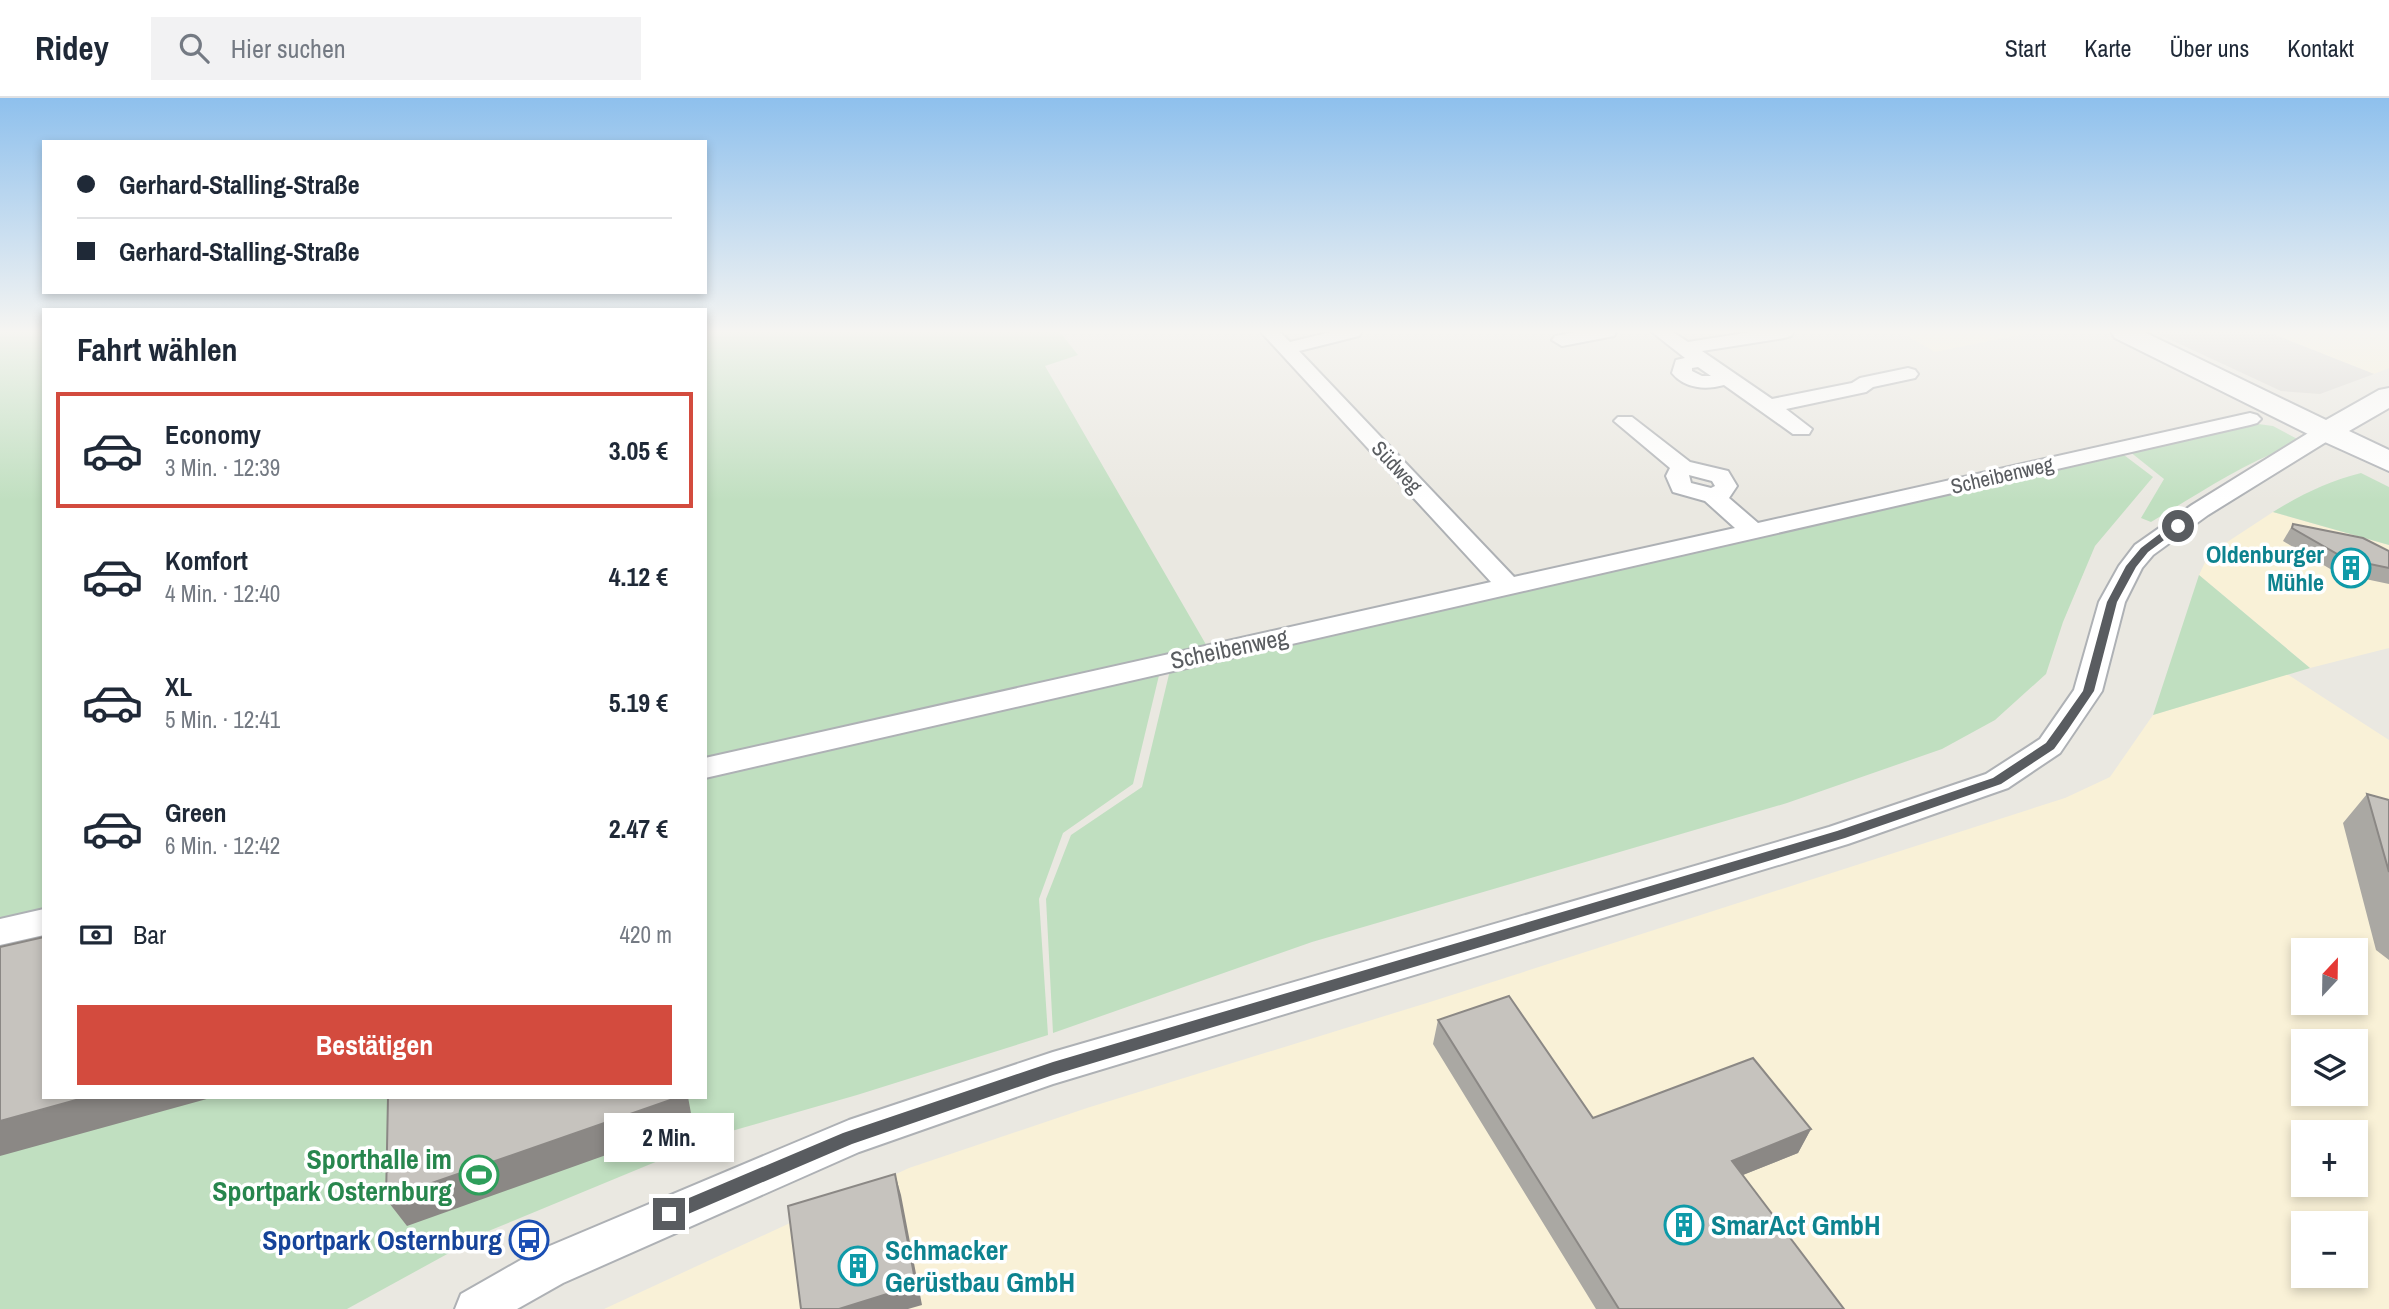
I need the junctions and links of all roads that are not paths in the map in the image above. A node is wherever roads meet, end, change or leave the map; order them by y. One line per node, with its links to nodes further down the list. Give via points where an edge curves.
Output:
1 (1323, 389): 13 (street, Südweg)
2 (1745, 389): 6 (street)
3 (1856, 389): 6 (street)
4 (2238, 389): 10 (street)
5 (2389, 396): 10 (street)
6 (1770, 406): 9 (street)
7 (2250, 419): 12 (street, Scheibenweg)
8 (1625, 421): 12 (street, via 1682,467 1720,476 1726,486 1713,496)
9 (1801, 429)
10 (2326, 432): 11 (street); 17 (street, via 2144,550 2112,602 2088,691 2050,746 1997,781 1824,840 1053,1068 849,1138 548,1268)
11 (2389, 462)
12 (1753, 531): 13 (street, Scheibenweg)
13 (1508, 585): 14 (street, Scheibenweg)
14 (707, 768)
15 (42, 922): 16 (street)
16 (0, 932)
17 (476, 1309)

